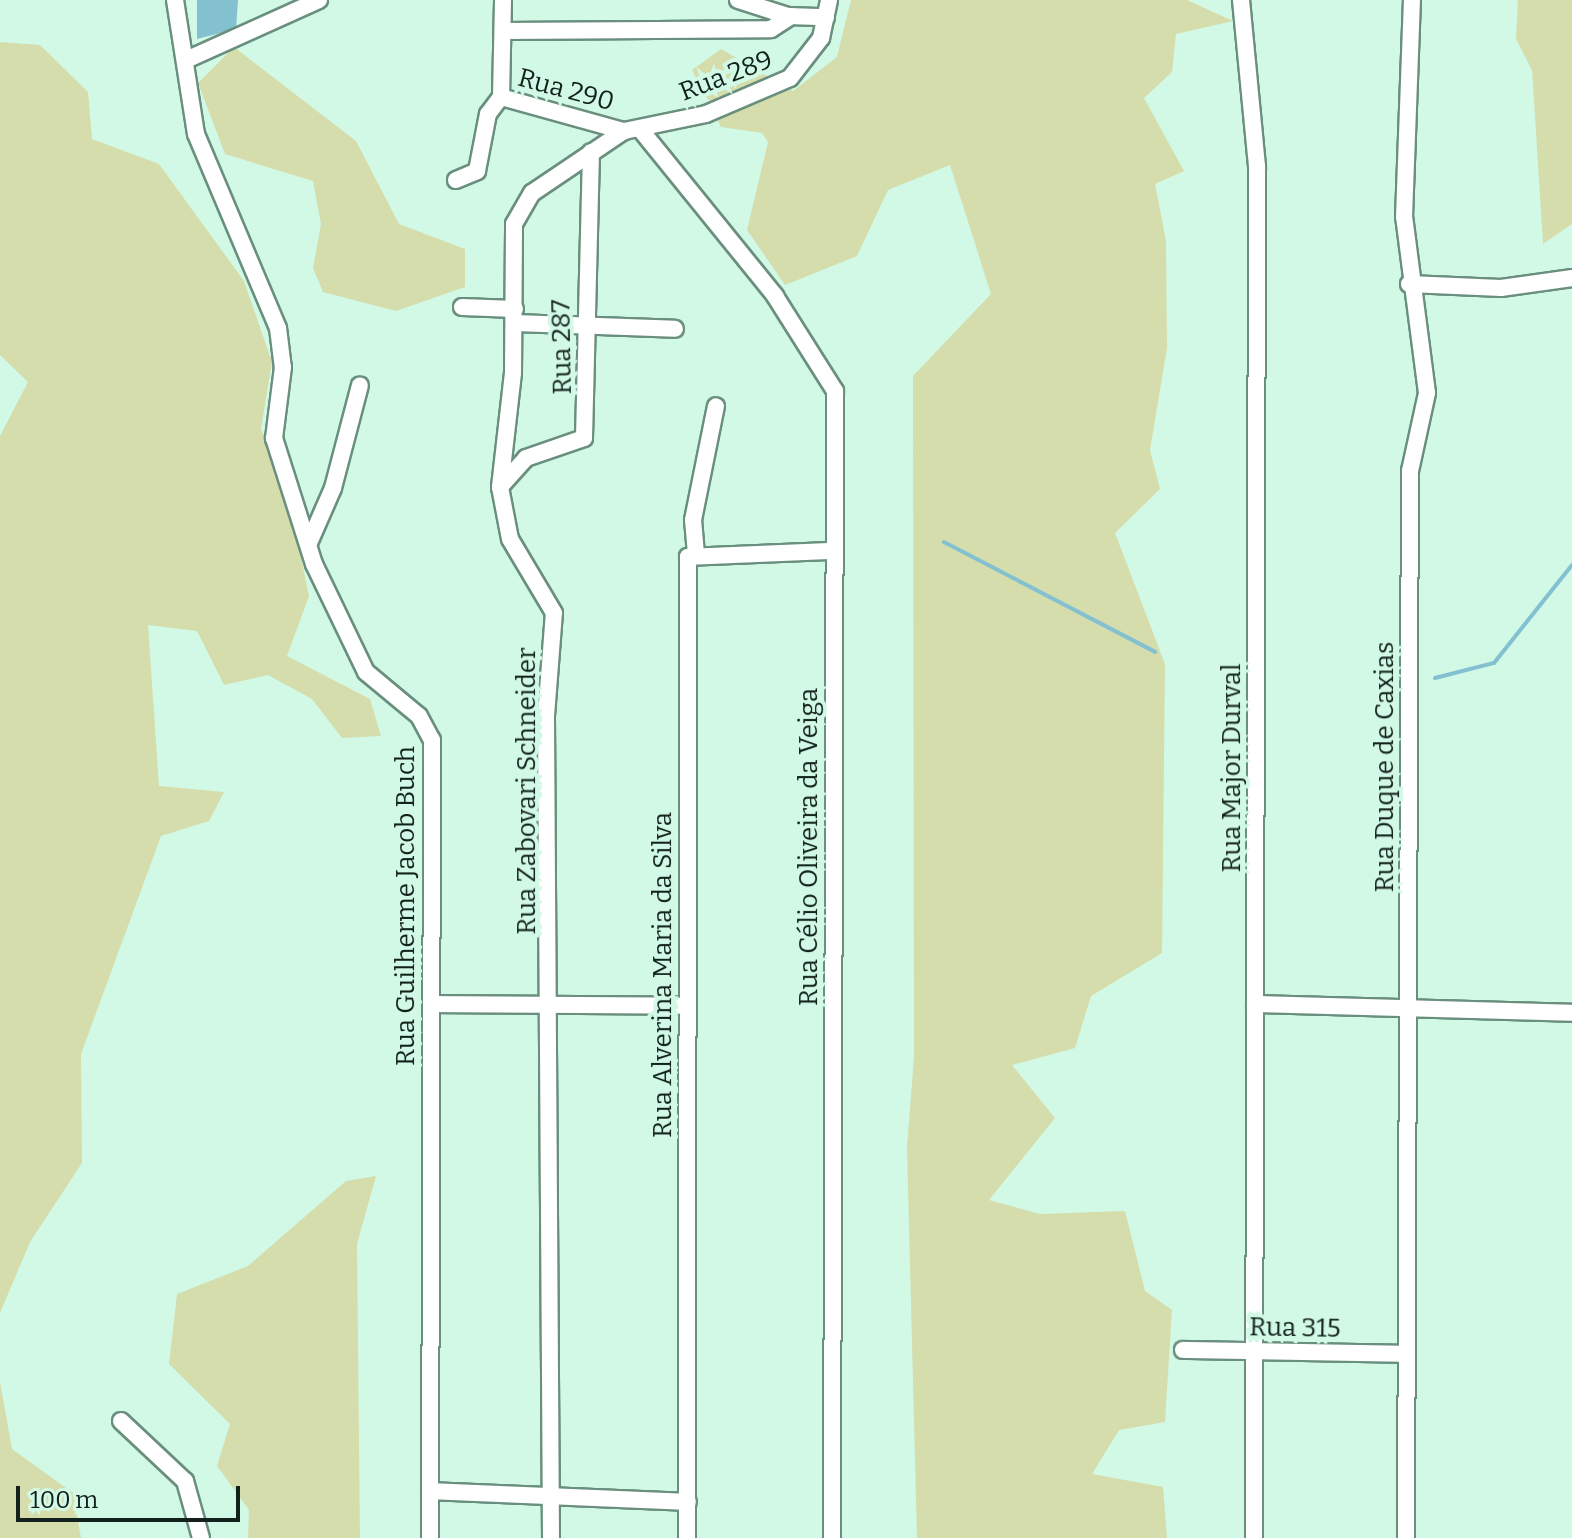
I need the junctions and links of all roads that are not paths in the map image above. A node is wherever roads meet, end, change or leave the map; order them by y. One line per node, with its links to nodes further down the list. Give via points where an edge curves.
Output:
1 (175, 0): 10 (street, Rua Guilherme Jacob Buch)
2 (319, 0): 10 (street)
3 (503, 0): 9 (street)
4 (738, 0): 8 (street)
5 (1241, 0): 28 (street, Rua Major Durval, via 1257,166)
6 (1412, 0): 16 (street, Rua Duque de Caxias, via 1404,217)
7 (828, 8): 8 (street); 12 (street, Rua 289, via 821,38 790,78 706,114)
8 (791, 16): 9 (street, via 771,29)
9 (503, 31): 11 (street)
10 (186, 60): 24 (street, Rua Guilherme Jacob Buch, via 196,134 224,187 278,328 283,367 274,438)
11 (501, 97): 12 (street, Rua 290); 14 (street, Rua 290, via 488,114 477,171)
12 (632, 130): 13 (street, Rua Zabovari Schneider); 25 (street, Rua Célio Oliveira da Veiga, via 775,296 835,391)
13 (591, 152): 18 (street, Rua Zabovari Schneider, via 532,193 517,214); 19 (street, Rua 287)
14 (456, 180)
15 (1572, 278): 16 (street, via 1501,288)
16 (1409, 284): 31 (street, Rua Duque de Caxias, via 1427,393 1410,471)
17 (462, 307): 18 (street)
18 (515, 316): 19 (street); 23 (street, Rua Zabovari Schneider)
19 (590, 326): 20 (street); 23 (street, Rua 287, via 581,444 539,451)
20 (675, 329)
21 (360, 385): 24 (street, via 333,488)
22 (716, 406): 26 (street, via 693,520)
23 (500, 487): 29 (street, Rua Zabovari Schneider, via 510,539 554,613 546,716)
24 (308, 544): 27 (street, Rua Guilherme Jacob Buch, via 366,672 419,716 432,740)
25 (833, 551): 26 (street); 44 (street, Rua Célio Oliveira da Veiga)
26 (696, 554): 30 (street, Rua Alverina Maria da Silva, via 688,557 685,601)
27 (431, 1004): 29 (street); 37 (street, Rua Guilherme Jacob Buch)
28 (1255, 1004): 31 (street); 34 (street, Rua Major Durval)
29 (552, 1005): 30 (street); 38 (street, Rua Zabovari Schneider)
30 (686, 1006): 39 (street, Rua Alverina Maria da Silva)
31 (1408, 1008): 32 (street); 35 (street, Rua Duque de Caxias)
32 (1572, 1013)
33 (1183, 1350): 34 (street, Rua 315)
34 (1255, 1351): 35 (street, Rua 315); 45 (street, Rua Major Durval)
35 (1407, 1354): 46 (street, Rua Duque de Caxias)
36 (121, 1421): 40 (street, via 185,1481)
37 (430, 1491): 38 (street); 41 (street, Rua Guilherme Jacob Buch)
38 (550, 1495): 39 (street); 42 (street, Rua Zabovari Schneider)
39 (688, 1502): 43 (street, Rua Alverina Maria da Silva)
40 (201, 1538)
41 (430, 1538)
42 (551, 1538)
43 (687, 1538)
44 (832, 1538)
45 (1254, 1538)
46 (1406, 1538)

